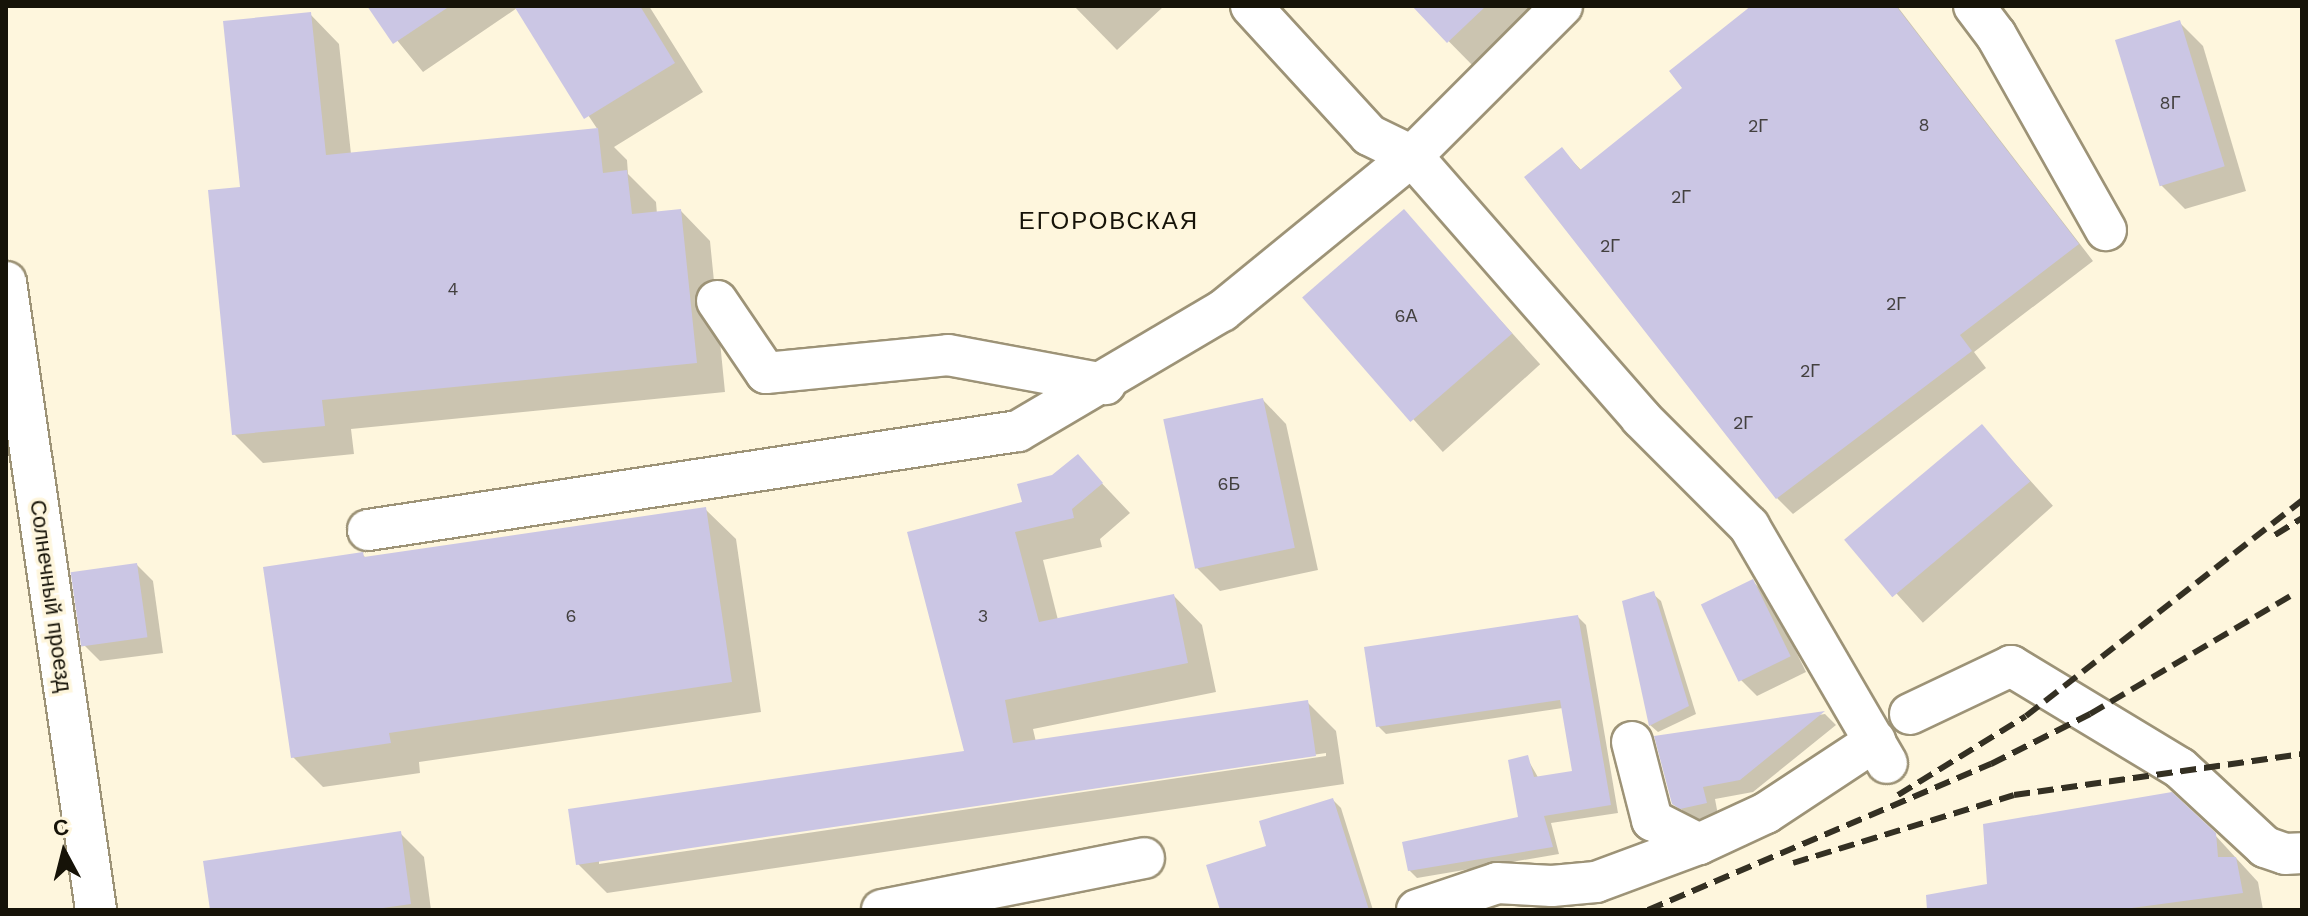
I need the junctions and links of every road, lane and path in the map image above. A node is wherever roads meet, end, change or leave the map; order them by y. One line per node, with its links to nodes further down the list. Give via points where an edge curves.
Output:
1 (1251, 6): 4 (street, via 1369,135)
2 (1562, 6): 4 (street)
3 (1974, 6): 5 (street, via 1996,35)
4 (1412, 156): 8 (street, via 1222,311); 12 (street, via 1641,418 1749,526 1881,752)
5 (2106, 230)
6 (6, 282): 15 (street, Солнечный проезд)
7 (717, 301): 8 (street, via 766,373 948,355)
8 (1105, 384): 9 (street, via 1018,431)
9 (368, 530)
10 (1910, 714): 13 (street, via 2011,666 2180,768 2265,847)
11 (1632, 742): 12 (street, via 1652,820)
12 (1699, 844): 17 (street, via 1596,882 1497,883)
13 (2302, 853)
14 (1144, 858): 16 (street)
15 (96, 910)
16 (882, 910)
17 (1417, 910)

